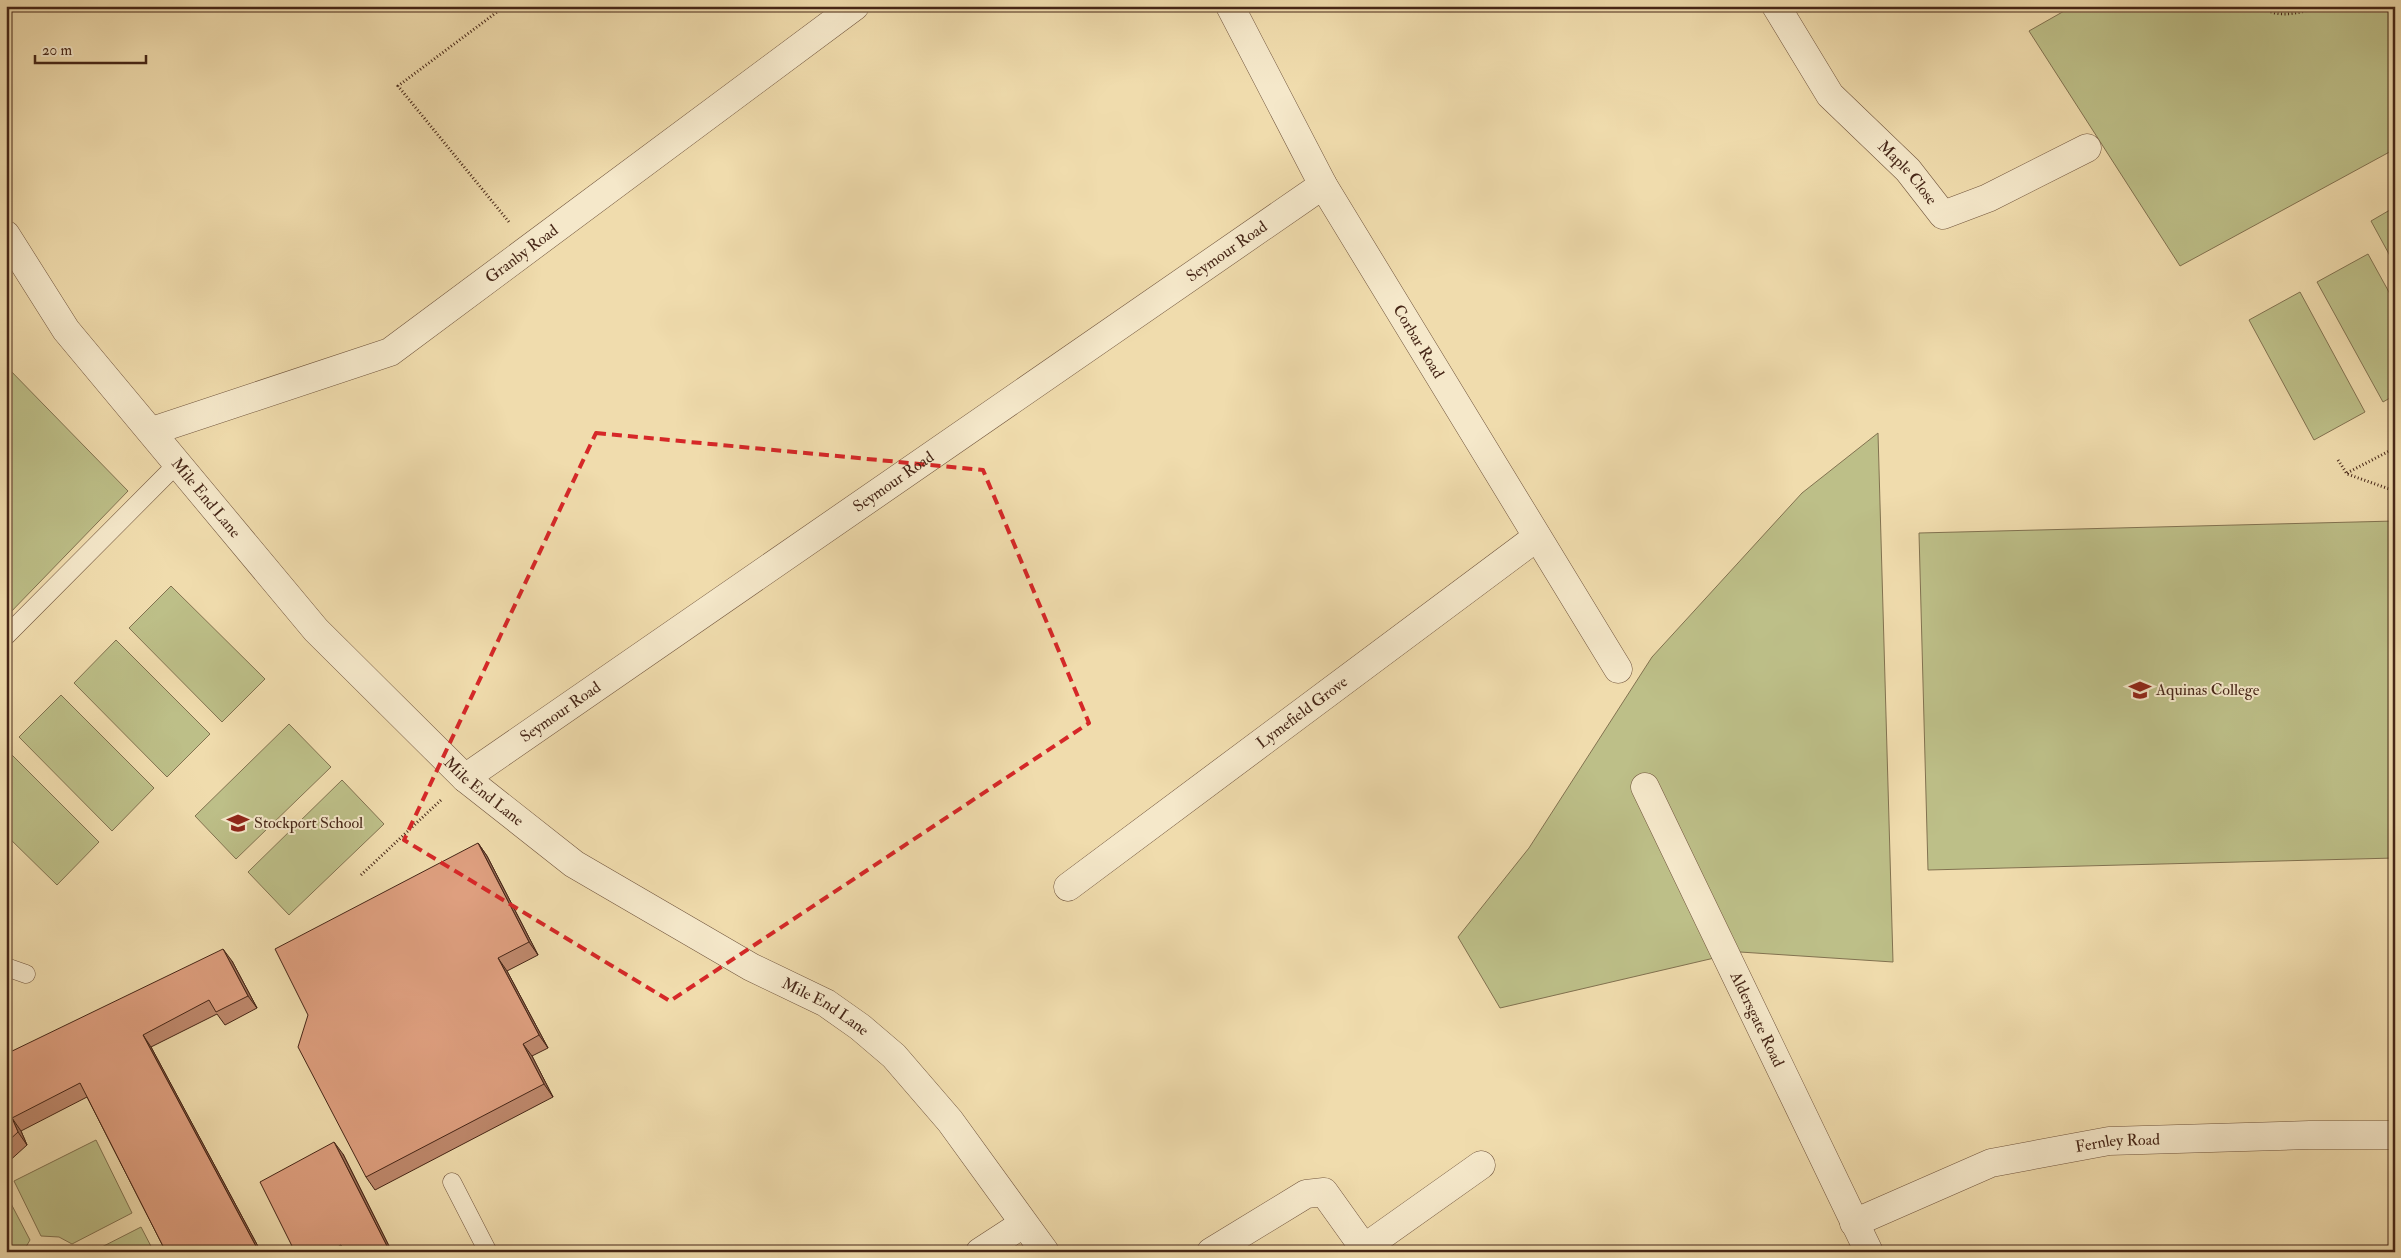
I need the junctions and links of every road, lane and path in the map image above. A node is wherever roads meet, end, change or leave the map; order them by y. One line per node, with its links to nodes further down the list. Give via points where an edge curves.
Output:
1 (505, 6): 10 (path, via 398,86)
2 (855, 6): 10 (street, Granby Road)
3 (1230, 6): 8 (street, Corbar Road)
4 (1776, 6): 7 (street, Maple Close, via 1830,95 1908,170 1943,215 1988,198)
5 (2262, 6): 6 (path, via 2265,10 2291,15)
6 (2323, 6)
7 (2087, 148)
8 (1323, 185): 17 (street, Corbar Road); 20 (street, Seymour Road)
9 (6, 235): 11 (street, Mile End Lane, via 66,330)
10 (530, 248): 11 (street, Granby Road, via 390,352)
11 (152, 431): 14 (street, Mile End Lane)
12 (2395, 448): 15 (path)
13 (2338, 460): 15 (path)
14 (178, 463): 18 (lane); 20 (street, Mile End Lane, via 316,630)
15 (2347, 474): 16 (path)
16 (2395, 491)
17 (1537, 537): 19 (street, Corbar Road); 23 (street, Lymefield Grove)
18 (6, 636)
19 (1618, 669)
20 (465, 778): 22 (path); 30 (street, Mile End Lane, via 574,864 751,967 826,1003 860,1027 894,1056 950,1121)
21 (1645, 787): 29 (street, Aldersgate Road)
22 (361, 875)
23 (1068, 887)
24 (6, 967): 25 (lane)
25 (26, 974)
26 (2395, 1135): 29 (street, Fernley Road, via 2109,1141 1990,1163)
27 (1481, 1165): 34 (street, via 1364,1248 1324,1192 1306,1194)
28 (452, 1182): 31 (lane)
29 (1854, 1223): 35 (street, Aldersgate Road)
30 (1024, 1224): 32 (street); 33 (street, Mile End Lane)
31 (488, 1252)
32 (980, 1252)
33 (1044, 1252)
34 (1211, 1252)
35 (1869, 1252)

